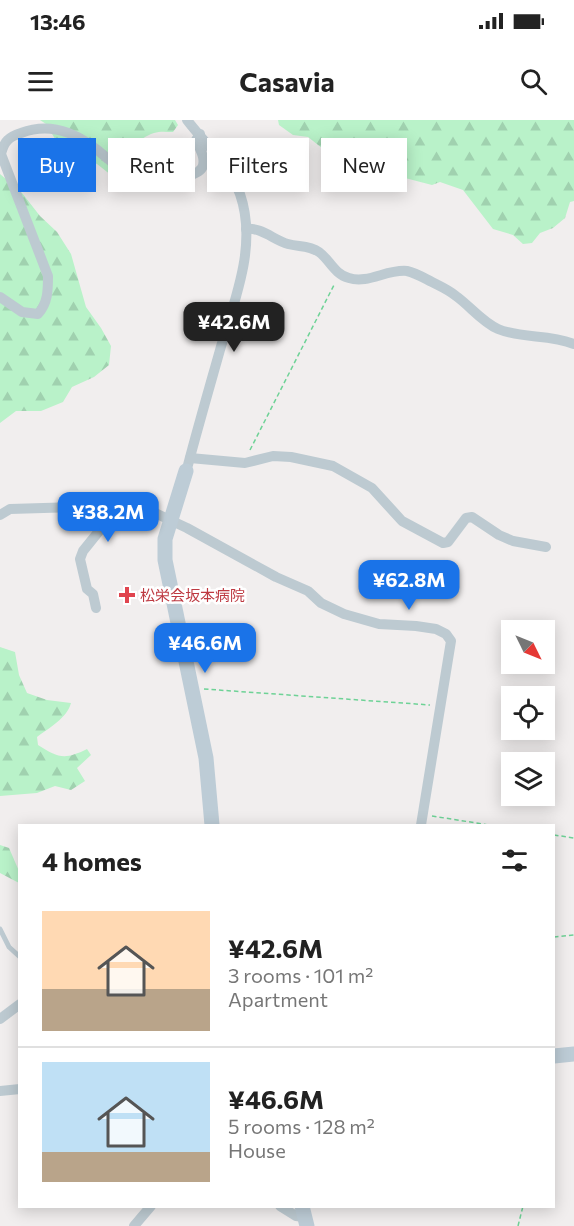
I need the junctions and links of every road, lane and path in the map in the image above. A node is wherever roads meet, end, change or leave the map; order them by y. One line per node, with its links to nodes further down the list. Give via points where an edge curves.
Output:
1 (187, 120): 2 (street)
2 (200, 134): 3 (street, via 232,177 240,194); 5 (street, via 196,140 204,158 197,173 136,179 73,133 28,130 10,137 1,154 48,276 48,290 45,306 38,314 22,312)
3 (246, 229): 4 (street, via 254,228 290,245 316,250); 8 (street, via 243,269)
4 (339, 274): 6 (street, via 360,280 394,272 421,276 455,295 500,330 560,338); 7 (path)
5 (0, 297)
6 (574, 344)
7 (245, 463): 8 (street); 12 (street, via 273,456 333,466 372,488 402,521 443,543 448,542 466,518 472,517 499,536)
8 (188, 465): 11 (street)
9 (116, 510): 10 (street, via 110,506 10,509); 11 (street, via 138,506); 13 (street, via 80,559)
10 (0, 515)
11 (170, 521): 14 (street, via 165,560); 15 (street, via 308,591 321,603 344,614 379,624 417,626 446,634 451,641)
12 (546, 547)
13 (96, 608)
14 (192, 691): 15 (path, via 199,688); 17 (street, via 206,758)
15 (440, 706): 16 (street)
16 (422, 820): 18 (path)
17 (212, 824)
18 (476, 824)
19 (555, 835): 20 (path)
20 (574, 838)
21 (0, 928): 24 (lane)
22 (574, 935): 23 (path)
23 (555, 938)
24 (18, 955)
25 (18, 1006): 26 (street)
26 (0, 1019)
27 (574, 1054): 28 (street)
28 (555, 1056)
29 (18, 1089): 30 (street)
30 (0, 1091)
31 (149, 1208): 35 (street)
32 (283, 1208): 34 (street)
33 (522, 1208): 36 (path)
34 (304, 1216)
35 (134, 1226)
36 (518, 1226)

